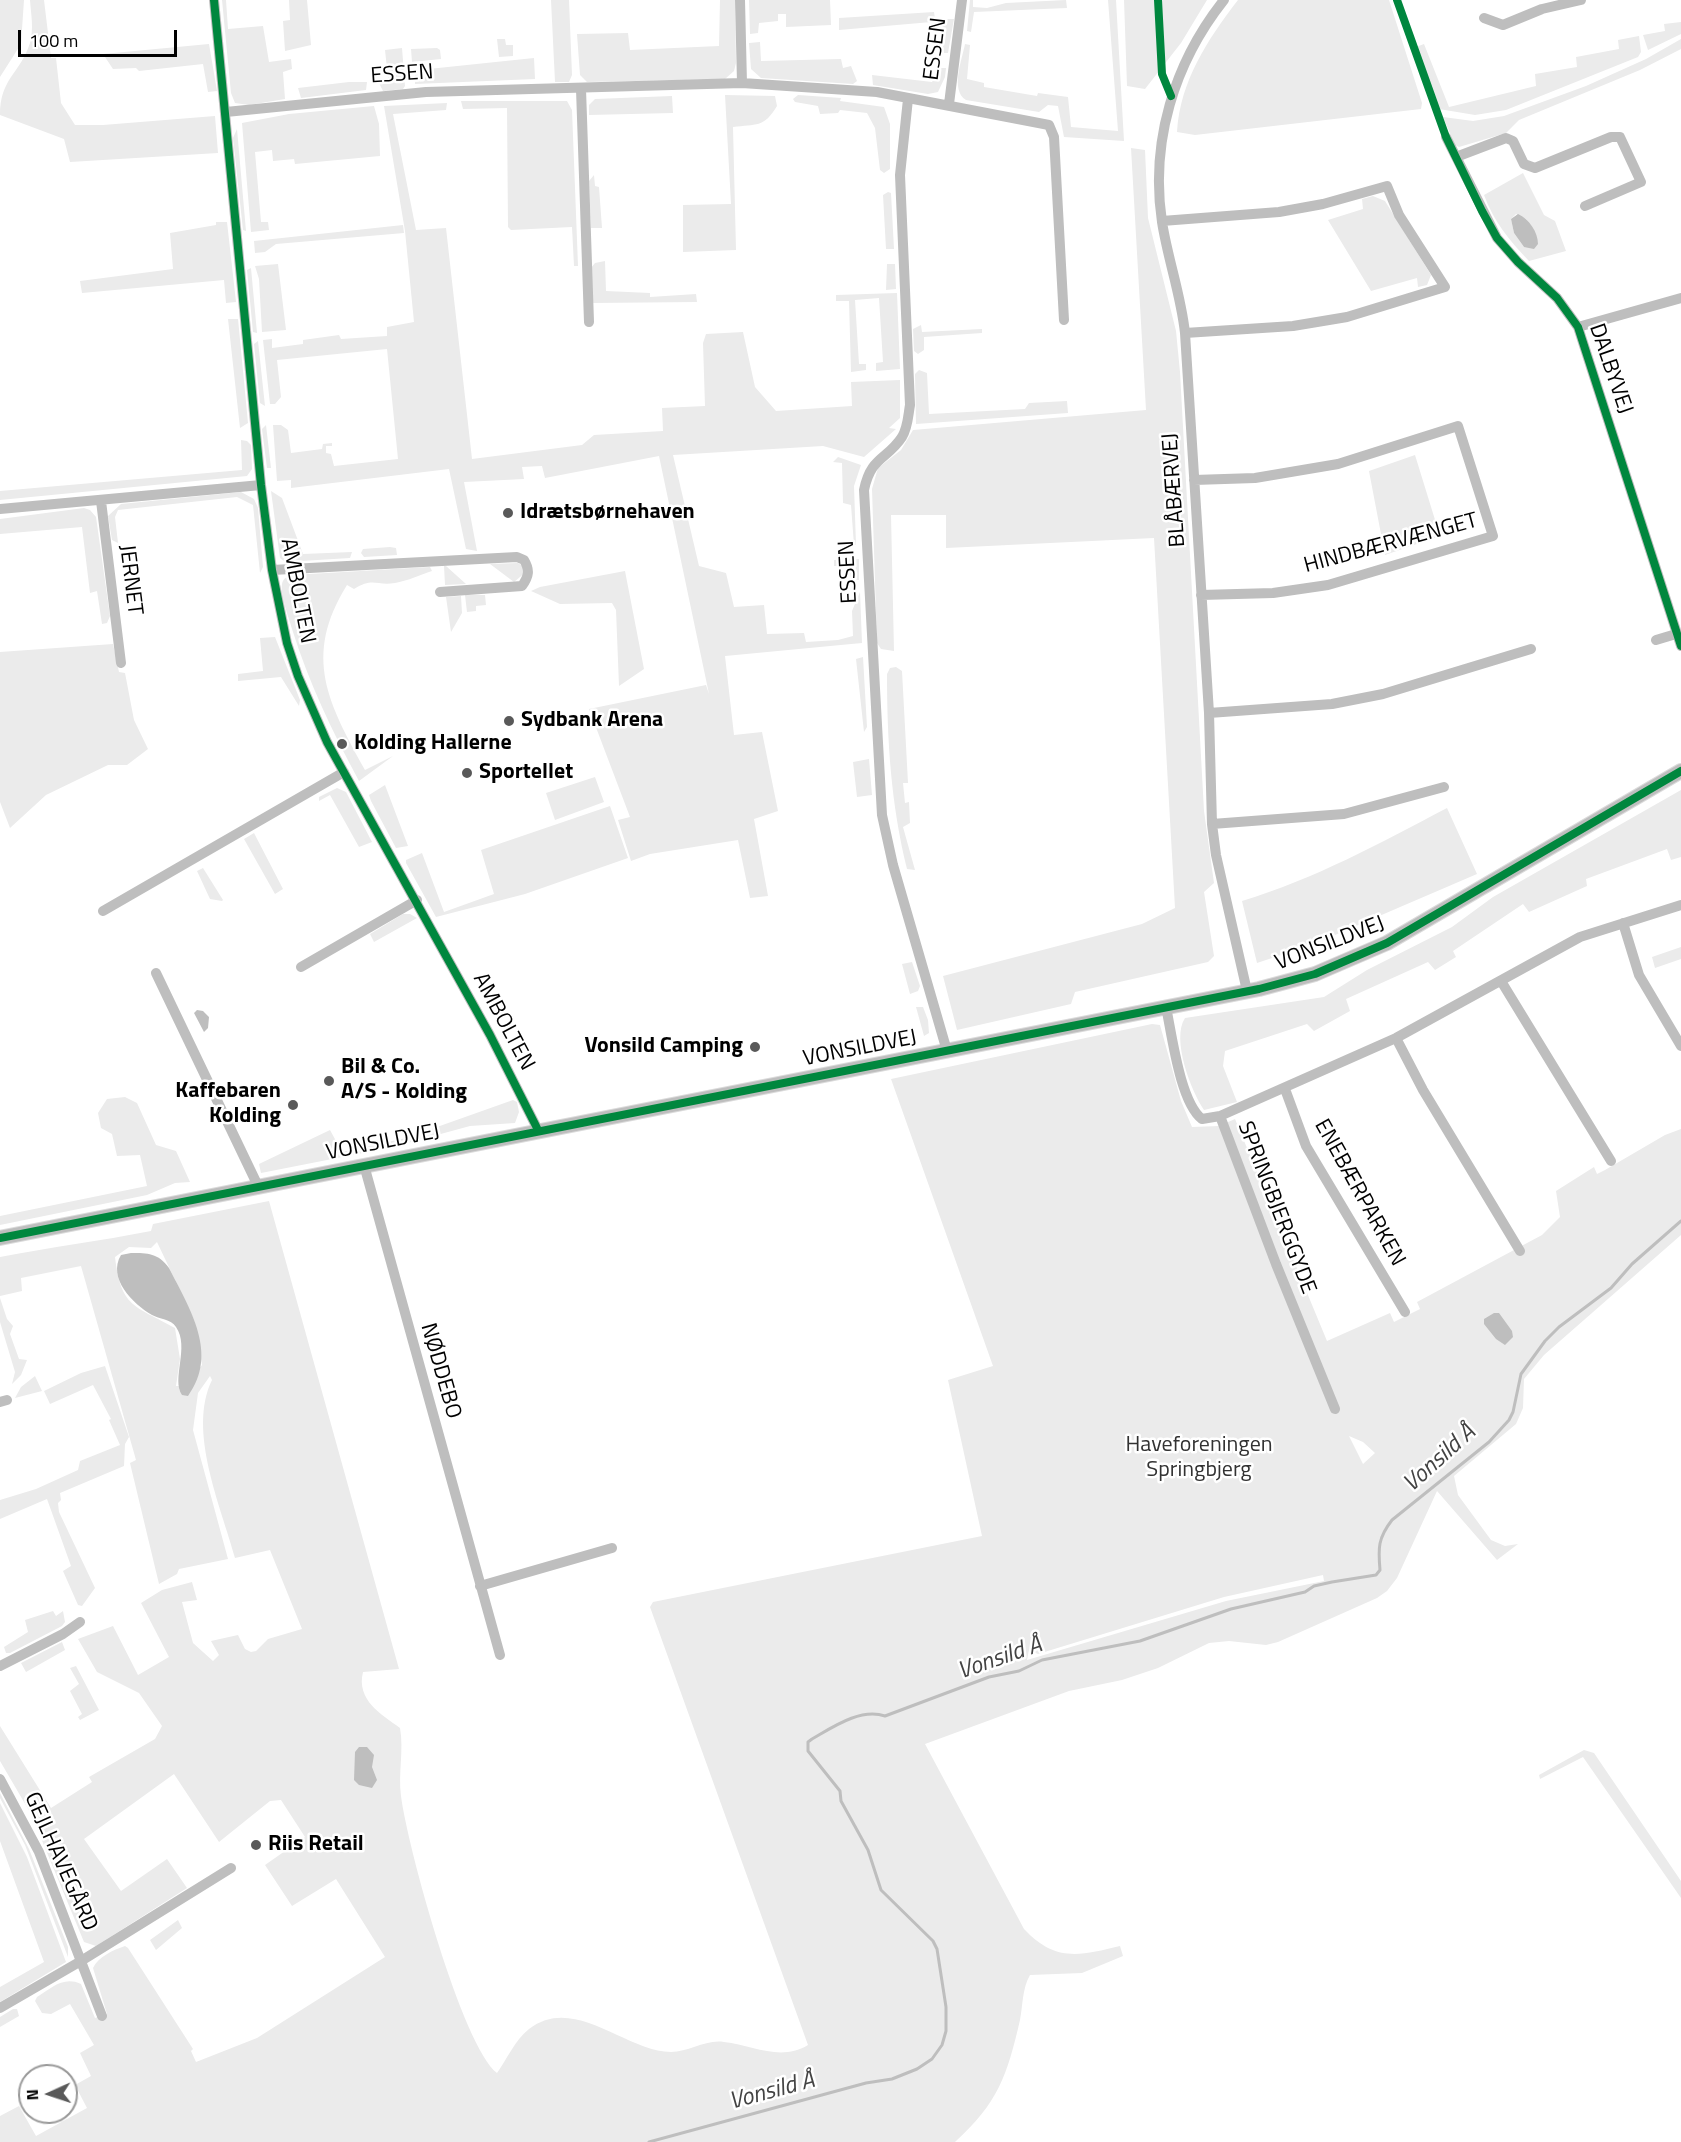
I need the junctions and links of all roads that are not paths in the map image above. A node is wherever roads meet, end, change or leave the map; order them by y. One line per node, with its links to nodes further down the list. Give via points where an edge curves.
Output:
1 (214, 0): 11 (street, AMBOLTEN)
2 (740, 0): 7 (street)
3 (962, 0): 10 (street, ESSEN)
4 (1224, 0): 15 (street, BLÅBÆRVEJ, via 1187,57 1171,96 1160,172)
5 (1581, 0): 6 (street, via 1542,9 1503,25)
6 (1484, 18)
7 (742, 83): 8 (street, ESSEN); 9 (street, ESSEN, via 878,92)
8 (581, 89): 11 (street, ESSEN, via 426,92); 18 (street)
9 (908, 99): 10 (street, ESSEN); 49 (street, ESSEN, via 900,175 910,405 901,439 878,459 868,473 864,490 882,815)
10 (949, 104): 17 (street, ESSEN, via 1049,125 1054,136)
11 (226, 112): 22 (street, AMBOLTEN)
12 (1446, 137): 13 (street, DALBYVEJ)
13 (1456, 157): 14 (street, via 1506,138 1513,141 1524,164 1535,168 1611,137 1620,137 1641,182); 19 (street, DALBYVEJ, via 1497,238 1557,298)
14 (1585, 206)
15 (1162, 221): 20 (street, BLÅBÆRVEJ, via 1182,300); 20 (street, via 1279,212 1387,186 1400,215 1445,287 1347,316 1293,326)
16 (1681, 298): 19 (street)
17 (1064, 320)
18 (589, 322)
19 (1578, 327): 28 (street, DALBYVEJ)
20 (1185, 333): 21 (street, BLÅBÆRVEJ)
21 (1194, 480): 27 (street, BLÅBÆRVEJ); 27 (street, HINDBÆRVÆNGET, via 1265,477 1338,464 1458,426 1493,536 1328,585 1273,593)
22 (261, 485): 23 (street); 25 (street, AMBOLTEN)
23 (101, 501): 24 (street); 32 (street, JERNET)
24 (0, 509)
25 (272, 570): 26 (street, AMBOLTEN, via 518,557 528,567 528,578 522,586); 35 (street, AMBOLTEN, via 298,676)
26 (440, 592)
27 (1201, 595): 33 (street, BLÅBÆRVEJ)
28 (1676, 634): 29 (street); 30 (street, DALBYVEJ)
29 (1656, 640)
30 (1681, 646)
31 (1531, 649): 33 (street, via 1383,694 1332,704)
32 (121, 663)
33 (1209, 713): 37 (street, BLÅBÆRVEJ)
34 (1681, 771): 45 (main road, VONSILDVEJ, via 1387,943 1315,974)
35 (344, 772): 38 (street, AMBOLTEN); 40 (street)
36 (1444, 787): 37 (street, via 1344,814)
37 (1212, 824): 45 (street, BLÅBÆRVEJ)
38 (417, 900): 42 (street); 52 (street, AMBOLTEN)
39 (1681, 905): 41 (street)
40 (103, 911)
41 (1623, 923): 44 (street, via 1580,937); 48 (street, via 1639,975)
42 (301, 967)
43 (156, 973): 55 (street)
44 (1501, 981): 47 (street); 53 (street)
45 (1247, 991): 46 (main road, VONSILDVEJ)
46 (1166, 1007): 49 (main road, VONSILDVEJ); 51 (street, SPRINGBJERGGYDE, via 1194,1113 1202,1119)
47 (1396, 1038): 50 (street); 57 (street, via 1423,1090)
48 (1681, 1046)
49 (947, 1051): 52 (main road, VONSILDVEJ)
50 (1285, 1089): 51 (street); 58 (street, ENEBÆRPARKEN, via 1306,1146)
51 (1220, 1116): 59 (street, SPRINGBJERGGYDE)
52 (538, 1130): 54 (main road, VONSILDVEJ)
53 (1611, 1161)
54 (364, 1165): 55 (main road, VONSILDVEJ); 61 (street, NØDDEBO)
55 (258, 1186): 56 (main road, VONSILDVEJ)
56 (0, 1238)
57 (1521, 1251)
58 (1405, 1312)
59 (1335, 1409)
60 (612, 1548): 61 (street)
61 (480, 1586): 63 (street, NØDDEBO)
62 (80, 1622): 64 (street)
63 (500, 1655)
64 (0, 1666)
65 (0, 1779): 67 (street, GEJLHAVEGÅRD, via 39,1852)
66 (231, 1868): 67 (street, GEJLHAVEGÅRD)
67 (81, 1961): 68 (street, GEJLHAVEGÅRD); 69 (street, GEJLHAVEGÅRD)
68 (0, 2008)
69 (102, 2016)

